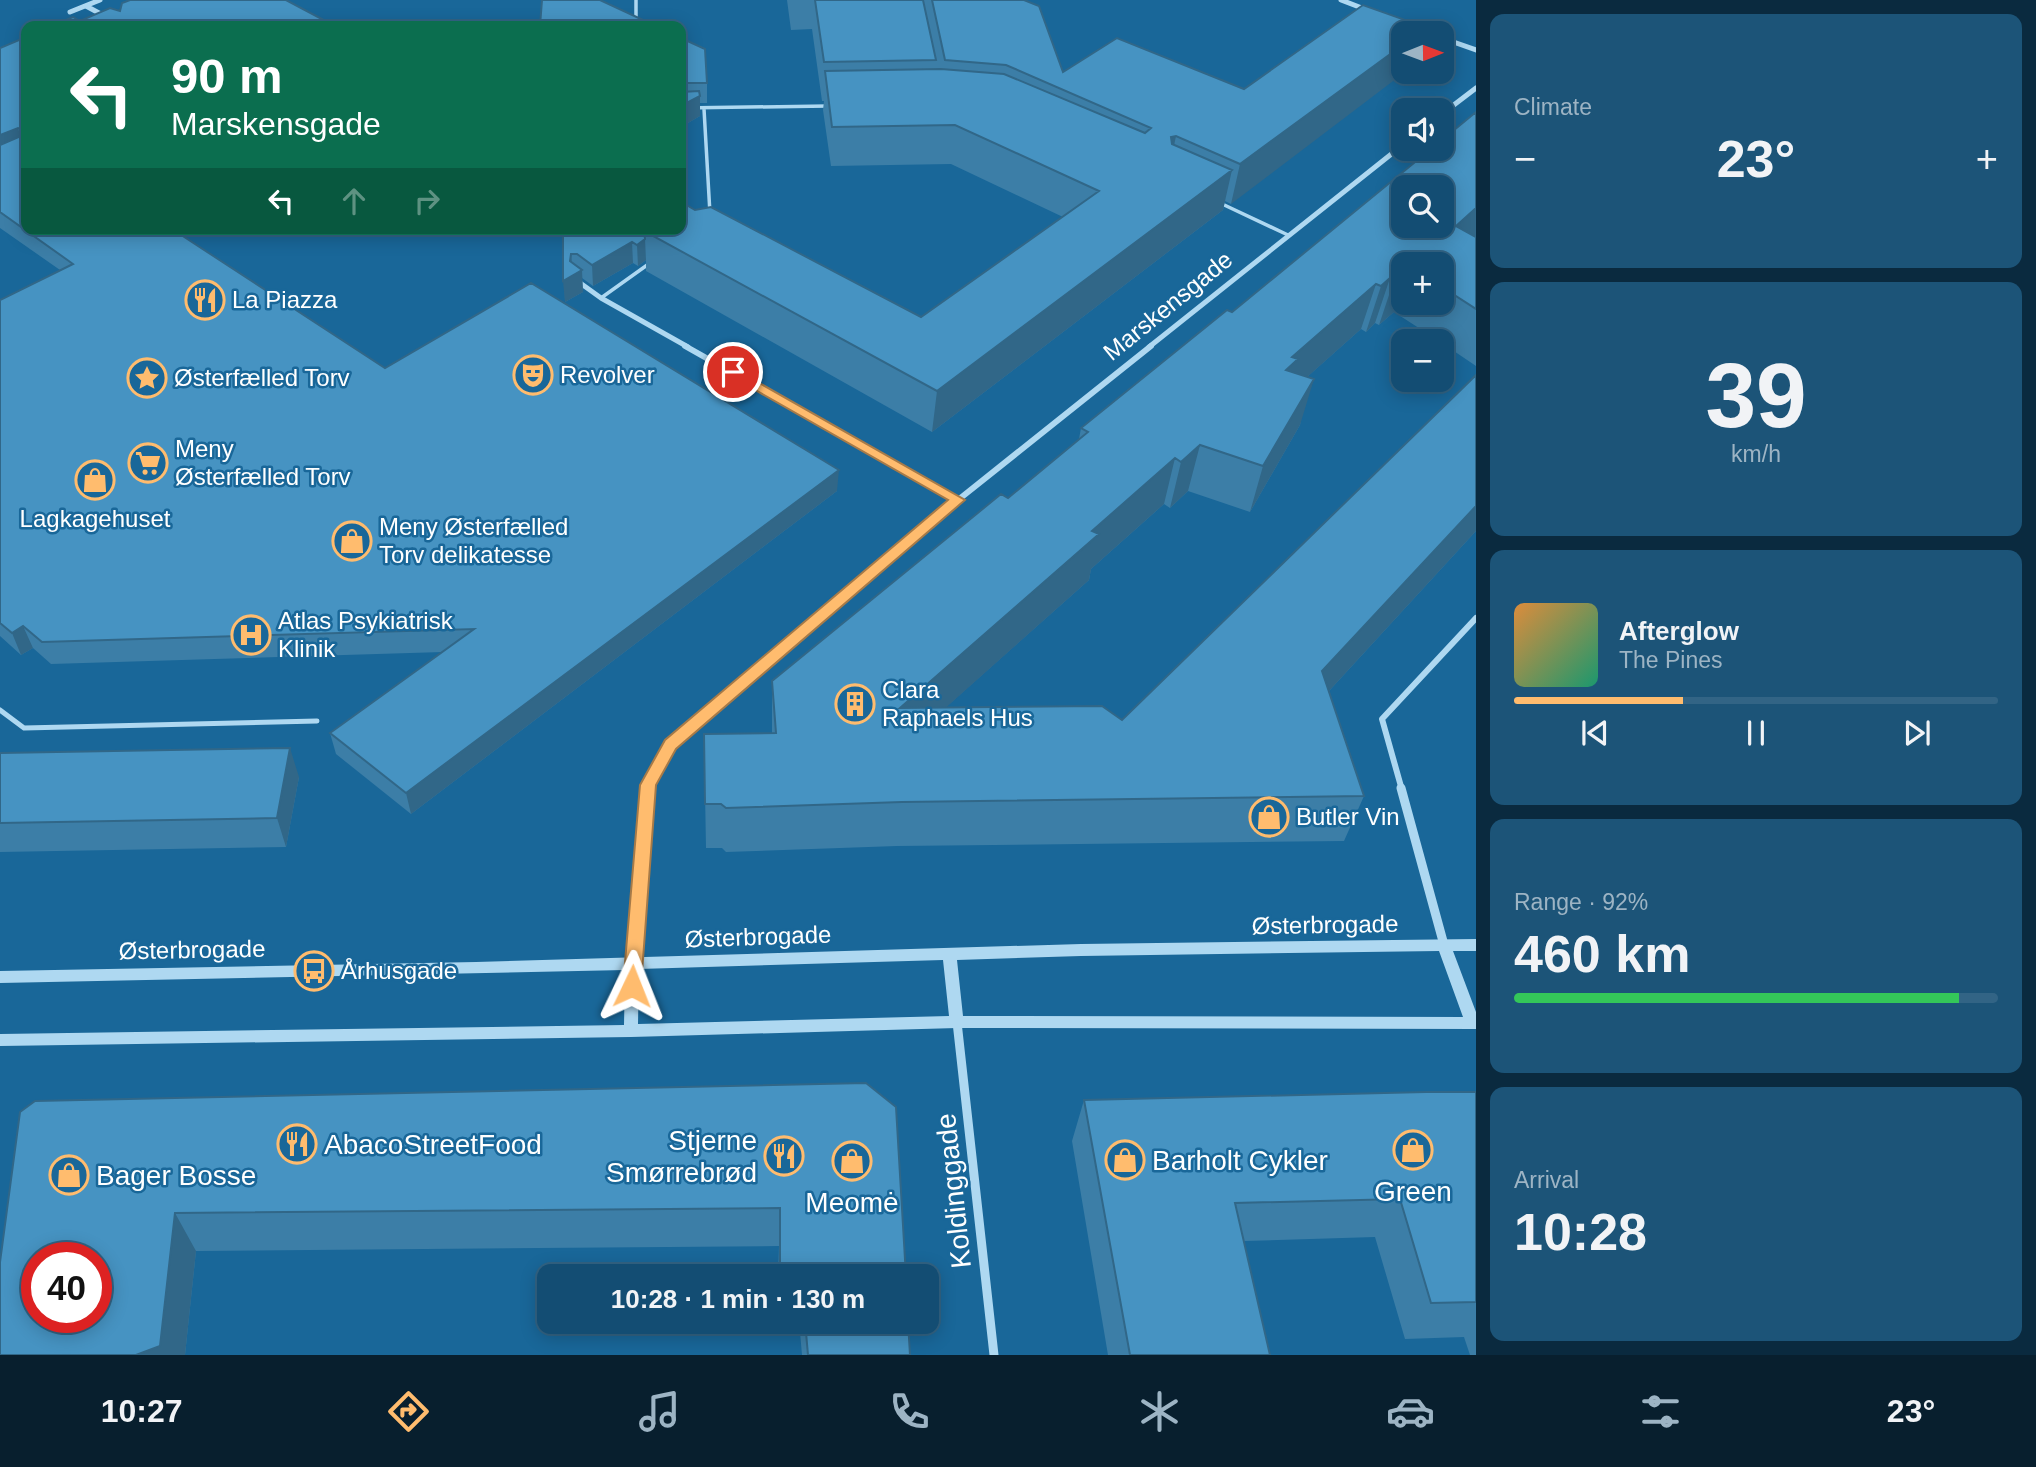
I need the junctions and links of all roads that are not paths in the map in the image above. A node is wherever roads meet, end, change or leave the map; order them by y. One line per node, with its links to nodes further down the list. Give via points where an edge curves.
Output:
1 (100, 0): 4 (street)
2 (636, 0): 8 (lane)
3 (1341, 0): 6 (street)
4 (86, 6): 5 (street); 7 (street)
5 (70, 12)
6 (1380, 14)
7 (114, 21)
8 (636, 21)
9 (1454, 42): 10 (street)
10 (1476, 50)
11 (1476, 88): 13 (street)
12 (842, 105): 15 (lane)
13 (1454, 105)
14 (686, 108): 15 (lane)
15 (704, 109): 18 (lane)
16 (1391, 154): 20 (street, Marskensgade)
17 (1215, 201): 20 (lane)
18 (710, 219)
19 (181, 235): 21 (lane)
20 (1288, 235): 25 (street, Marskensgade)
21 (184, 237)
22 (656, 258): 24 (lane)
23 (576, 280): 24 (street)
24 (601, 298): 25 (street)
25 (958, 500): 32 (street, Marskensgade, via 670,745 648,785)
26 (1476, 618): 30 (street, via 1382,719)
27 (0, 710): 28 (lane, via 24,728)
28 (317, 721)
29 (1476, 945): 30 (street, Østerbrogade)
30 (1444, 946): 31 (street, Østerbrogade); 35 (street)
31 (949, 954): 32 (street, Østerbrogade); 34 (street)
32 (632, 964): 33 (street, Østerbrogade); 36 (street)
33 (0, 977)
34 (957, 1022): 35 (street); 36 (street); 38 (street, Koldinggade)
35 (1474, 1023)
36 (631, 1031): 37 (street)
37 (0, 1040)
38 (994, 1355)

